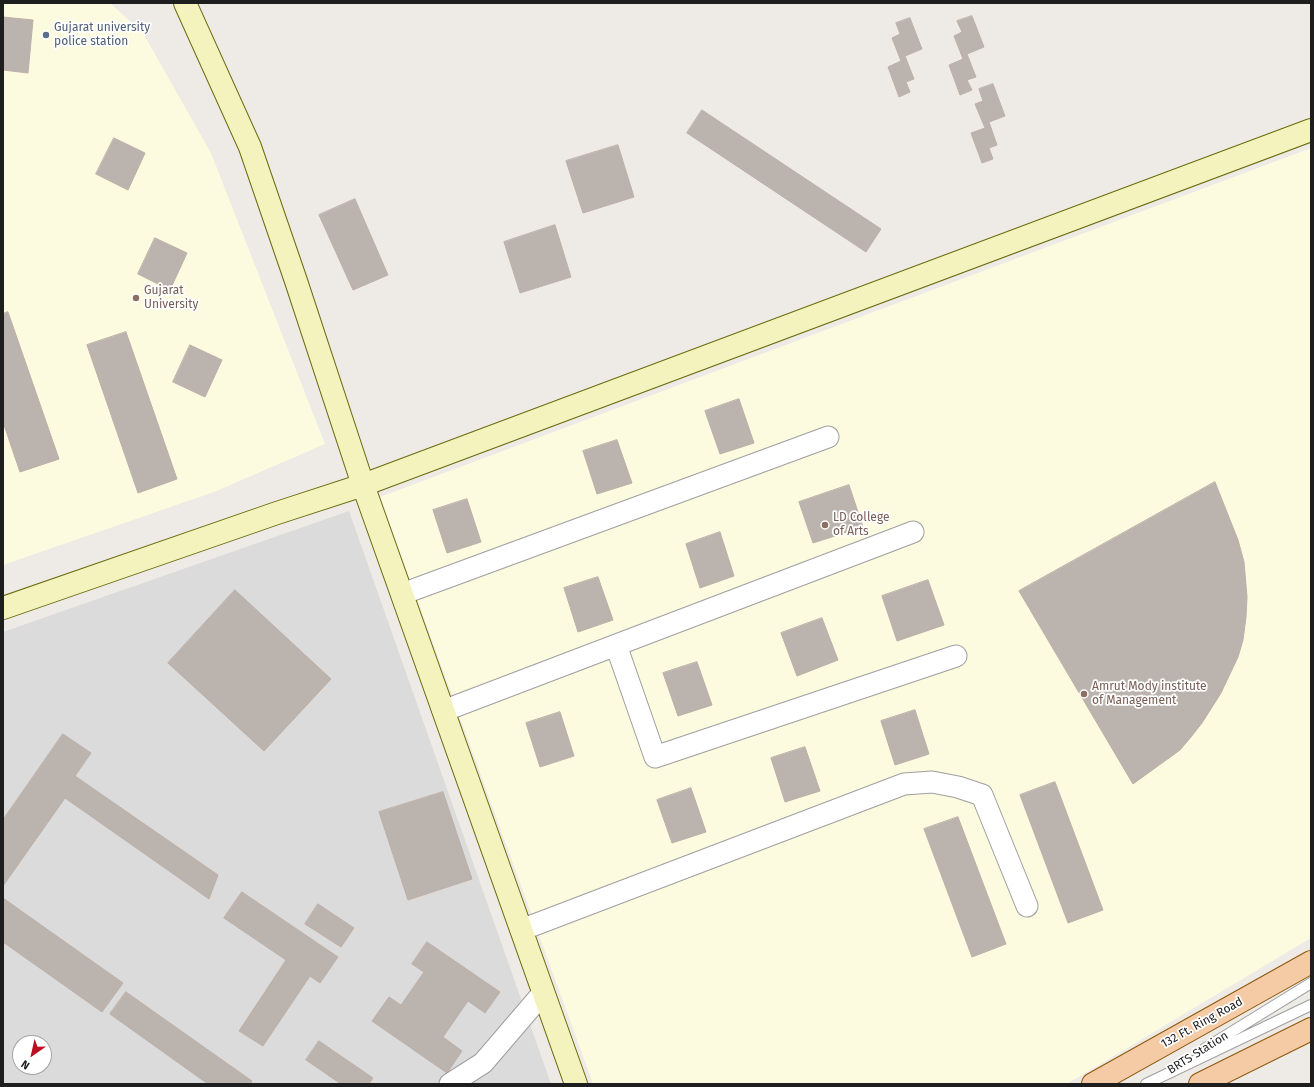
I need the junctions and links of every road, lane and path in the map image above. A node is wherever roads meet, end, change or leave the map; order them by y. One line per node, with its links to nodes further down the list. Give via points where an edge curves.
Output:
1 (185, 3): 4 (street, via 250,147)
2 (1311, 130): 4 (street)
3 (828, 437): 6 (street)
4 (363, 485): 6 (street); 7 (street)
5 (913, 532): 8 (street)
6 (402, 594): 10 (street)
7 (3, 608)
8 (616, 645): 9 (street, via 655,757); 10 (street)
9 (956, 656)
10 (443, 710): 12 (street)
11 (1027, 906): 12 (street, via 982,795 932,782 904,784)
12 (521, 930): 15 (street)
13 (1311, 962): 23 (main road, 132 Ft. Ring Road)
14 (1311, 983): 19 (lane, BRTS Station)
15 (544, 993): 18 (street); 22 (street)
16 (1311, 1005): 19 (lane, BRTS Station)
17 (1311, 1029): 25 (main road)
18 (483, 1063): 20 (street); 21 (street)
19 (1163, 1075): 24 (lane)
20 (450, 1084)
21 (474, 1084)
22 (576, 1084)
23 (1093, 1084)
24 (1146, 1084)
25 (1200, 1084)

